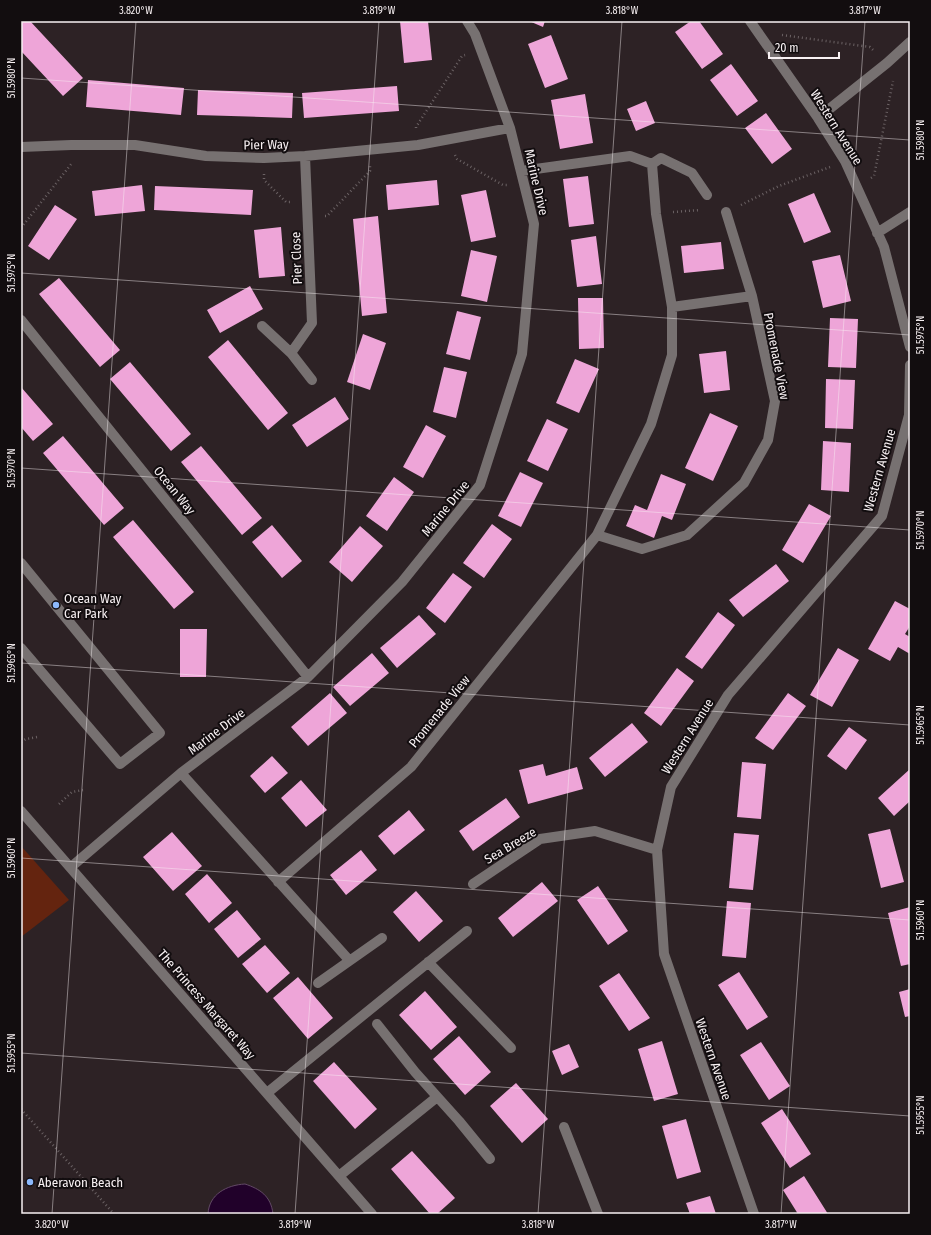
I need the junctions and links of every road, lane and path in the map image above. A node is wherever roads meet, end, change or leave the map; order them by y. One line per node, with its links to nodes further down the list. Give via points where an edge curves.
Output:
1 (467, 21): 5 (street, Marine Drive)
2 (750, 21): 4 (street, Western Avenue)
3 (910, 42): 6 (street)
4 (766, 43): 6 (path, via 778,34 870,48); 7 (street, Western Avenue)
5 (479, 46): 8 (street, Marine Drive); 11 (path, via 462,56 416,127)
6 (887, 63): 7 (street); 20 (path, via 894,76 874,176)
7 (818, 118): 16 (street, Western Avenue)
8 (510, 128): 9 (street, Pier Way); 18 (street, Marine Drive)
9 (449, 140): 11 (street, Pier Way); 19 (path, via 457,159 503,185)
10 (71, 145): 12 (street, Pier Way); 15 (street, Pier Way, via 135,145 206,156); 27 (path, via 73,162)
11 (418, 145): 13 (street, Pier Way)
12 (21, 147)
13 (370, 150): 14 (street, Pier Way); 26 (path, via 370,170 327,216)
14 (305, 156): 15 (street, Pier Way); 22 (street, Pier Close)
15 (264, 158): 22 (path, via 264,180 286,202)
16 (845, 161): 20 (street, Western Avenue); 23 (path, via 779,186)
17 (652, 164): 18 (street, via 630,156); 21 (street, via 661,158 692,173); 25 (street, Promenade View)
18 (522, 171): 19 (street, Marine Drive)
19 (525, 185): 41 (street, Marine Drive, via 534,224 522,354 480,485 402,582)
20 (856, 185): 28 (street, Western Avenue)
21 (707, 195)
22 (307, 202): 26 (street, Pier Close)
23 (726, 212): 25 (path, via 722,209); 29 (street, Promenade View)
24 (910, 212): 28 (street)
25 (656, 214): 30 (street, Promenade View)
26 (308, 218): 34 (street, Pier Close, via 312,323)
27 (21, 228)
28 (878, 233): 33 (street, Western Avenue)
29 (752, 296): 30 (street); 38 (street, Promenade View, via 775,401 768,440 744,483 687,535 642,549)
30 (672, 307): 38 (street, Promenade View, via 672,355 651,424)
31 (21, 320): 41 (street, Ocean Way)
32 (262, 326): 34 (street)
33 (910, 348)
34 (291, 353): 36 (street)
35 (910, 365): 37 (street, Western Avenue)
36 (312, 380)
37 (909, 415): 48 (street, Western Avenue, via 882,516 728,695 671,787)
38 (597, 534): 50 (street, Promenade View, via 411,767)
39 (21, 563): 40 (street, via 160,733 120,764)
40 (21, 648)
41 (308, 677): 44 (street, Marine Drive)
42 (37, 737): 43 (path)
43 (21, 742)
44 (181, 774): 49 (street, Marine Drive); 50 (street)
45 (83, 790): 46 (path, via 72,792)
46 (59, 804)
47 (21, 811): 49 (street, The Princess Margaret Way)
48 (656, 850): 51 (street, Sea Breeze, via 595,830 540,839); 68 (street, Western Avenue, via 664,954)
49 (71, 867): 59 (street, The Princess Margaret Way)
50 (278, 882): 54 (street)
51 (472, 884)
52 (467, 931): 55 (street)
53 (382, 938): 54 (street)
54 (349, 960): 56 (street)
55 (428, 962): 58 (street); 59 (street)
56 (318, 983)
57 (377, 1024): 60 (street)
58 (511, 1048)
59 (267, 1093): 64 (street, The Princess Margaret Way)
60 (437, 1096): 63 (street); 64 (street)
61 (21, 1109): 65 (path)
62 (564, 1127): 67 (street)
63 (490, 1159)
64 (339, 1176): 66 (street, The Princess Margaret Way)
65 (114, 1214)
66 (372, 1214)
67 (598, 1214)
68 (754, 1214)

